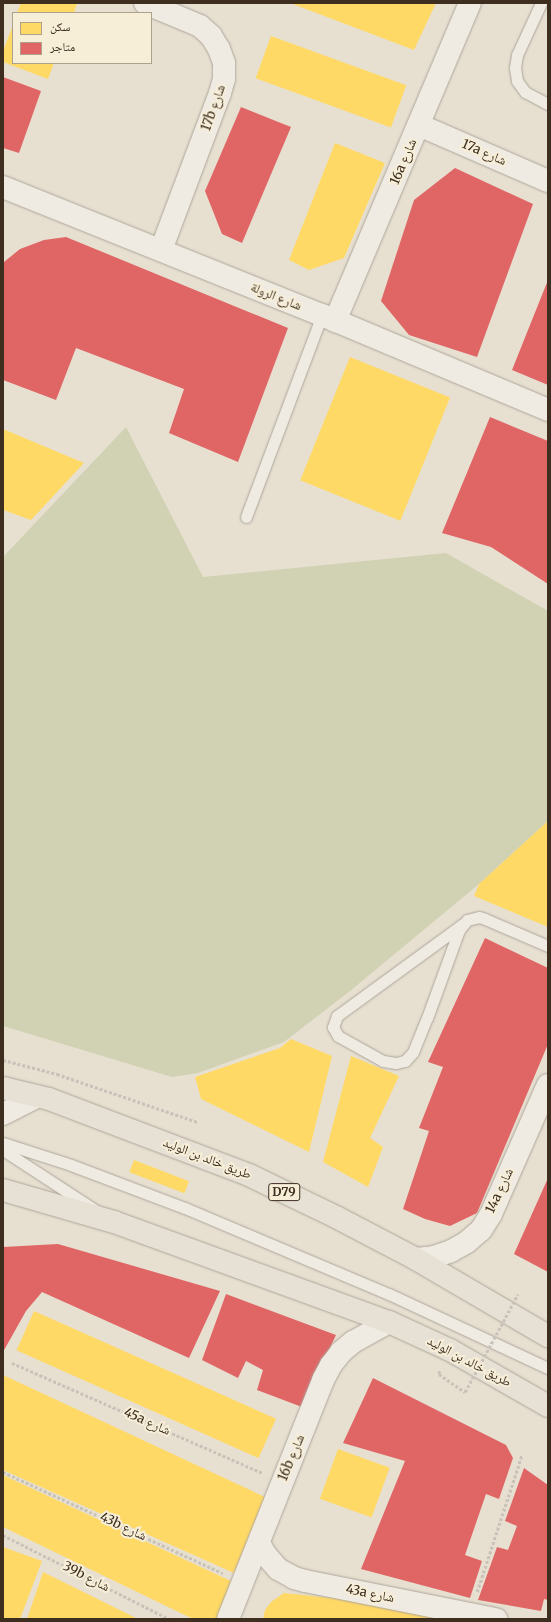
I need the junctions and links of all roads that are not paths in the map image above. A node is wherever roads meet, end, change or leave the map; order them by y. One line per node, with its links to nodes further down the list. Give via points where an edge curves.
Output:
1 (145, 3): 8 (street, 17b شارع, via 200,26 220,49 224,63 224,79 220,93)
2 (470, 3): 5 (street, 16a شارع)
3 (542, 3): 4 (lane, via 517,55 515,68 517,81 525,92)
4 (548, 104)
5 (419, 125): 6 (street, 17a شارع); 9 (street, 16a شارع)
6 (548, 181)
7 (3, 187): 8 (street, شارع الرولة)
8 (161, 250): 9 (street, شارع الرولة)
9 (329, 318): 10 (street, شارع الرولة); 11 (lane)
10 (548, 410)
11 (246, 517)
12 (463, 924): 12 (lane, via 413,1052 406,1061 383,1061 338,1036 333,1027 337,1016); 13 (lane, via 467,920 480,917)
13 (548, 946)
14 (548, 1085): 22 (street, 14a شارع, via 481,1230 452,1251)
15 (3, 1088): 16 (main road, طريق خالد بن الوليد / D79)
16 (36, 1097): 17 (street); 22 (main road, طريق خالد بن الوليد / D79, via 74,1108 249,1175)
17 (3, 1114)
18 (3, 1143): 25 (lane, via 71,1165 185,1208 389,1294)
19 (3, 1150): 21 (lane)
20 (3, 1190): 21 (main road, طريق خالد بن الوليد)
21 (114, 1222): 23 (main road, طريق خالد بن الوليد)
22 (416, 1259): 24 (main road, طريق خالد بن الوليد / D79)
23 (389, 1322): 26 (main road, طريق خالد بن الوليد, via 450,1350); 27 (street, 16b شارع, via 354,1342 341,1352 331,1365)
24 (548, 1336)
25 (548, 1368)
26 (548, 1406)
27 (259, 1543): 28 (street, 16b شارع); 29 (street, 43a شارع, via 278,1569 294,1578)
28 (228, 1619)
29 (496, 1619)

